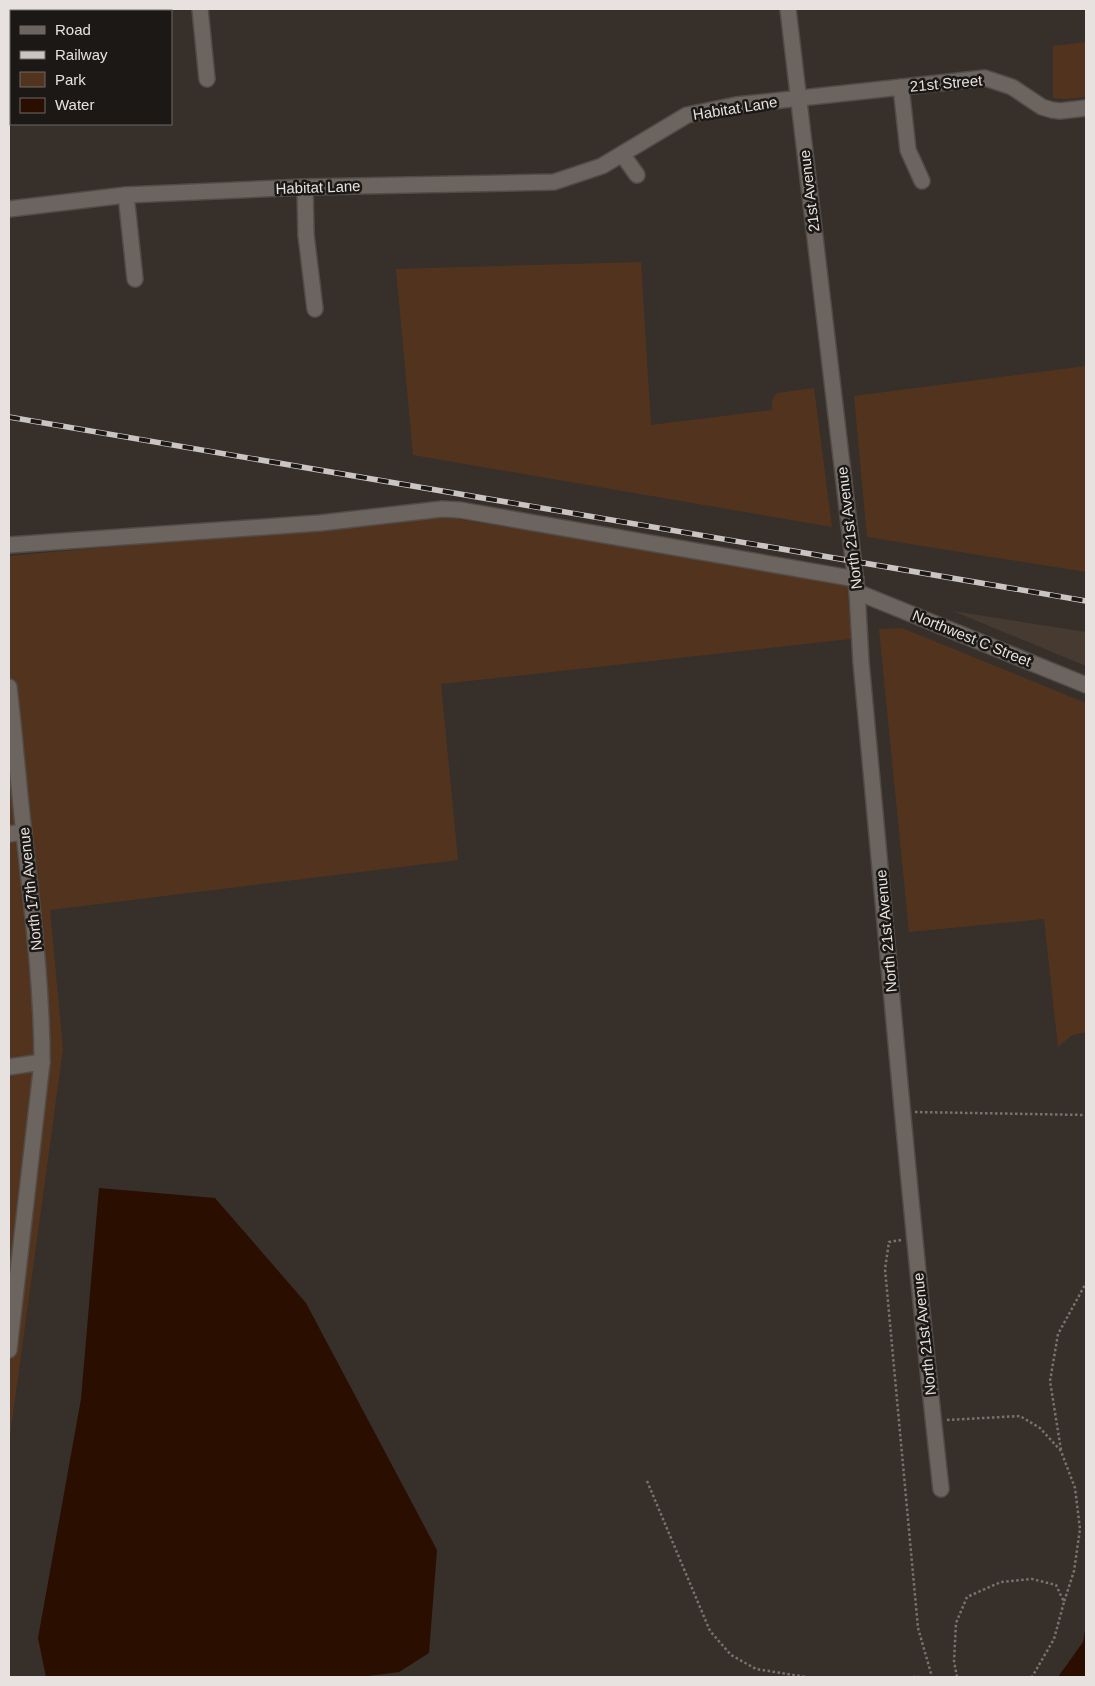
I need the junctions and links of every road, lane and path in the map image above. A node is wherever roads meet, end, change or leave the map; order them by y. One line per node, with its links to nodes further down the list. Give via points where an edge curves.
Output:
1 (200, 9): 3 (street)
2 (788, 9): 5 (street, 21st Avenue)
3 (207, 79)
4 (900, 87): 5 (street, 21st Street); 6 (street, 21st Street, via 985,78 1012,87 1052,110); 9 (street, via 908,150)
5 (798, 99): 7 (street, Habitat Lane, via 736,105 687,115); 15 (street, 21st Avenue)
6 (1086, 108)
7 (622, 154): 8 (street); 10 (street, Habitat Lane, via 602,166 554,182)
8 (637, 175)
9 (922, 181)
10 (305, 187): 11 (street, Habitat Lane); 14 (street, via 306,235)
11 (126, 195): 12 (street, Habitat Lane); 13 (street)
12 (9, 209)
13 (135, 279)
14 (315, 309)
15 (831, 373): 17 (street, North 21st Avenue)
16 (9, 545): 17 (street, Northwest C Street, via 320,523 442,509)
17 (857, 585): 18 (street, Northwest C Street); 23 (street, North 21st Avenue)
18 (1086, 685)
19 (9, 688): 20 (street, North 17th Avenue)
20 (16, 833): 21 (street, North 17th Avenue, via 39,983)
21 (42, 1062): 22 (street); 27 (street, North 17th Avenue)
22 (9, 1067)
23 (903, 1112): 24 (path); 25 (street, North 21st Avenue)
24 (1086, 1115)
25 (915, 1238): 28 (street, North 21st Avenue); 36 (path, via 889,1242 886,1269 918,1628)
26 (1086, 1283): 29 (path, via 1058,1334 1050,1381)
27 (9, 1350)
28 (933, 1421): 29 (path, via 1020,1416 1040,1428); 31 (street, North 21st Avenue)
29 (1061, 1451): 32 (path, via 1075,1488 1080,1529 1074,1571)
30 (647, 1481): 33 (path, via 710,1631 731,1656 756,1669)
31 (941, 1489)
32 (1064, 1602): 37 (path, via 1056,1585 1032,1578 1001,1582 967,1597 956,1623 954,1661); 38 (path, via 1054,1639)
33 (806, 1677)
34 (913, 1677): 35 (path)
35 (919, 1677)
36 (932, 1677)
37 (957, 1677)
38 (1032, 1677)

